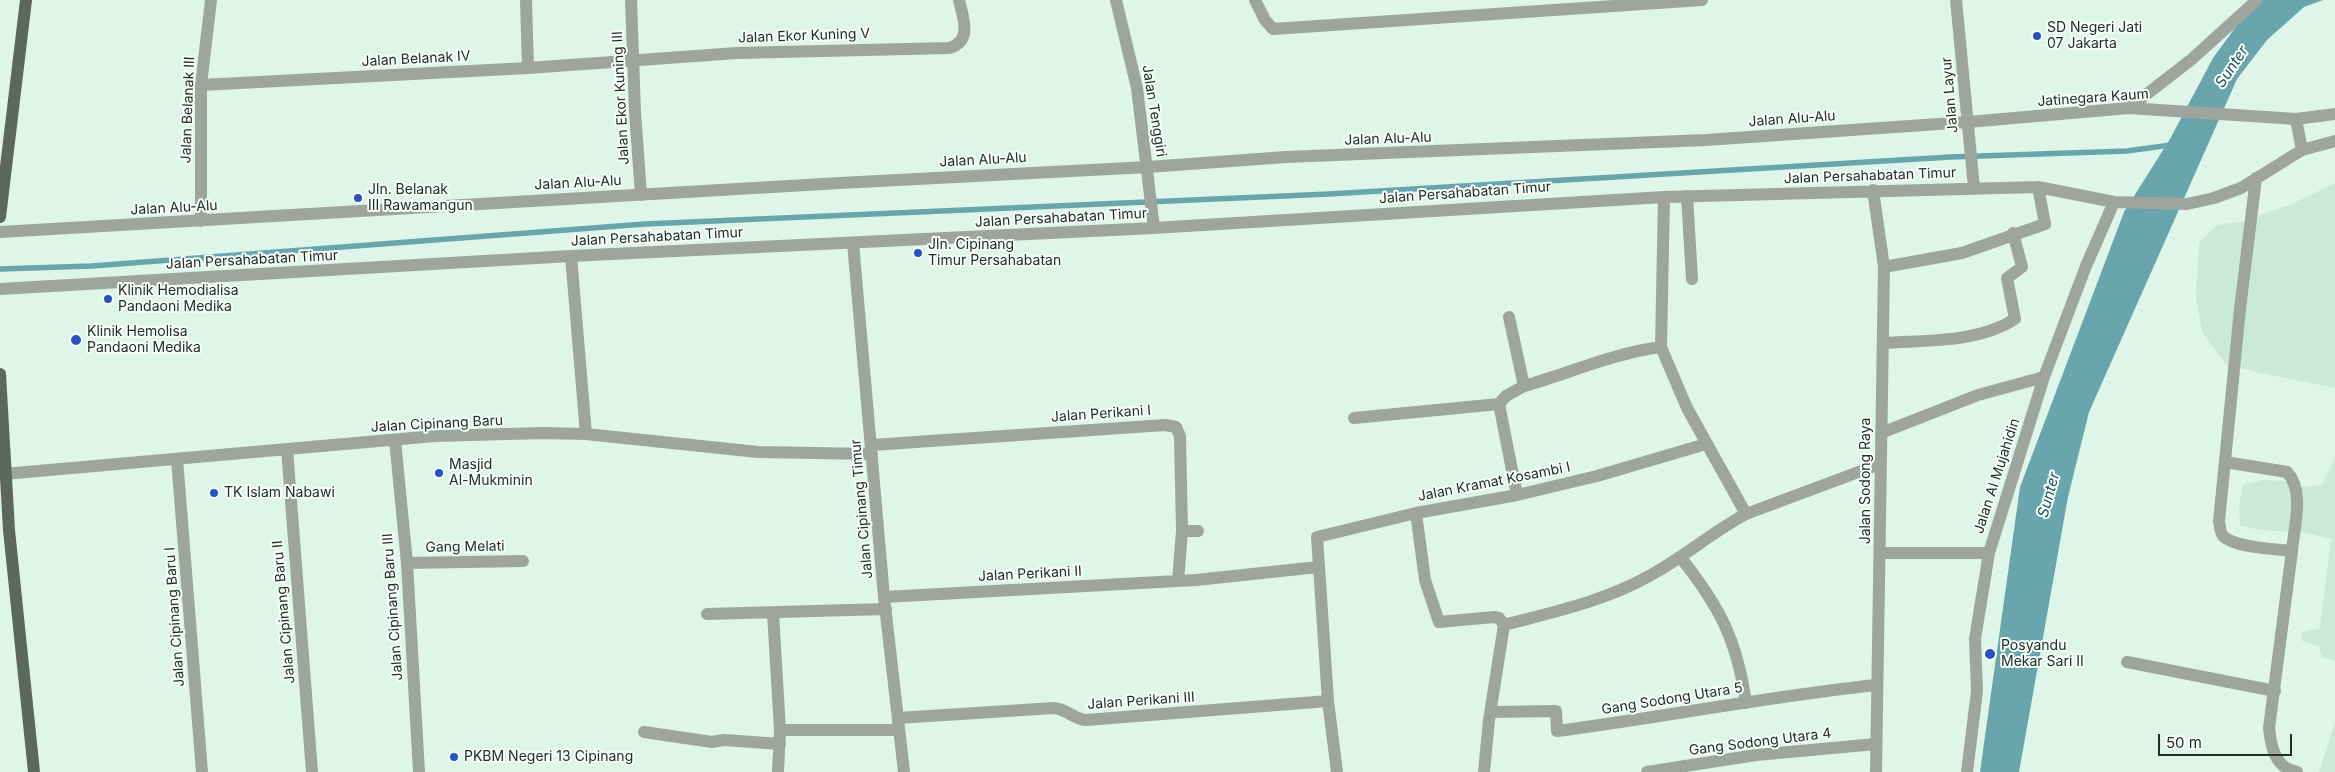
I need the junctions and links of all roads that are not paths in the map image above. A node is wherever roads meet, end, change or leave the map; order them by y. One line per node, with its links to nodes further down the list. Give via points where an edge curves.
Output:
1 (26, 0): 29 (main road)
2 (211, 0): 13 (street, Jalan Belanak III)
3 (526, 0): 12 (street)
4 (631, 0): 11 (street, Jalan Ekor Kuning III)
5 (959, 0): 11 (street, Jalan Ekor Kuning V, via 964,37 949,48 737,53)
6 (1116, 0): 20 (street, Jalan Tenggiri, via 1137,88)
7 (1255, 0): 8 (street, via 1273,28)
8 (1702, 0)
9 (1956, 0): 17 (street, Jalan Layur)
10 (2257, 0): 14 (street, via 2192,60)
11 (632, 60): 12 (street, Jalan Belanak IV); 25 (street, Jalan Ekor Kuning III)
12 (528, 68): 13 (street, Jalan Belanak IV)
13 (201, 85): 30 (street, Jalan Belanak III)
14 (2129, 108): 16 (street, Jatinegara Kaum); 17 (street, Jatinegara Kaum)
15 (2335, 114): 16 (street, Jatinegara Kaum)
16 (2296, 118): 19 (street)
17 (1968, 122): 20 (street, Jalan Alu-Alu, via 1586,146 1286,157); 23 (street, Jalan Layur)
18 (2335, 140): 19 (street, Jalan Persahabatan Timur)
19 (2302, 150): 21 (street, Jalan Persahabatan Timur)
20 (1148, 167): 25 (street, Jalan Alu-Alu); 31 (street, Jalan Tenggiri)
21 (2256, 178): 28 (street, Jalan Persahabatan Timur, via 2241,188 2187,204); 54 (street)
22 (2038, 187): 23 (street, Jalan Persahabatan Timur); 28 (street, Jalan Persahabatan Timur); 33 (street, via 2045,224)
23 (1974, 188): 24 (street, Jalan Persahabatan Timur)
24 (1873, 190): 26 (street, Jalan Persahabatan Timur); 36 (street, Jalan Sodong Raya)
25 (641, 195): 30 (street, Jalan Alu-Alu)
26 (1686, 196): 27 (street, Jalan Persahabatan Timur); 37 (street)
27 (1664, 197): 31 (street, Jalan Persahabatan Timur); 41 (street)
28 (2118, 203): 43 (street, Jalan Al Mujahidin, via 2086,266)
29 (0, 217)
30 (201, 221): 32 (street, Jalan Alu-Alu)
31 (1154, 222): 34 (street, Jalan Persahabatan Timur)
32 (0, 232)
33 (2013, 233): 36 (street, via 1962,252); 40 (street, via 2022,268 2007,278 2015,319 1996,329 1962,337)
34 (853, 243): 35 (street, Jalan Persahabatan Timur); 52 (street, Jalan Cipinang Timur)
35 (571, 256): 38 (street, Jalan Persahabatan Timur); 48 (street)
36 (1884, 268): 40 (street, Jalan Sodong Raya)
37 (1692, 280)
38 (0, 288)
39 (1509, 317): 44 (street)
40 (1884, 343): 47 (street, Jalan Sodong Raya)
41 (1661, 347): 44 (street, via 1597,362); 50 (street)
42 (0, 374): 56 (main road)
43 (2044, 377): 47 (street, via 1978,395); 64 (street, Jalan Al Mujahidin)
44 (1524, 386): 45 (street)
45 (1498, 404): 46 (street); 57 (street)
46 (1354, 418)
47 (1881, 433): 55 (street, Jalan Sodong Raya)
48 (586, 434): 49 (street, Jalan Cipinang Baru); 52 (street, Jalan Cipinang Baru, via 758,452)
49 (395, 440): 51 (street, Jalan Cipinang Baru); 67 (street, Jalan Cipinang Baru III)
50 (1706, 444): 57 (street, Jalan Kramat Kosambi I); 59 (street)
51 (287, 449): 53 (street, Jalan Cipinang Baru); 87 (street, Jalan Cipinang Baru II)
52 (872, 449): 60 (street, Jalan Perikani I, via 1170,425 1178,430 1180,436); 70 (street, Jalan Cipinang Timur)
53 (177, 459): 56 (street, Jalan Cipinang Baru); 86 (street, Jalan Cipinang Baru I)
54 (2225, 462): 62 (street, via 2287,472 2291,477 2297,497); 62 (street, via 2219,521 2224,537 2256,547)
55 (1880, 464): 59 (street); 63 (street, Jalan Sodong Raya)
56 (4, 474): 85 (main road)
57 (1517, 495): 58 (street, Jalan Kramat Kosambi I)
58 (1416, 513): 68 (street, Jalan Kramat Kosambi I, via 1317,537); 73 (street, via 1425,580 1439,622 1494,617)
59 (1746, 514): 65 (street)
60 (1182, 531): 61 (street); 69 (street, Jalan Perikani I)
61 (1198, 531)
62 (2292, 551): 76 (street)
63 (1881, 553): 64 (street); 75 (street, Jalan Sodong Raya)
64 (1989, 553): 95 (street, Jalan Al Mujahidin, via 1976,639 1976,691)
65 (1681, 558): 73 (street, via 1648,578 1601,597); 78 (street, via 1710,595 1725,622 1742,672)
66 (524, 561): 67 (street, Gang Melati)
67 (407, 563): 88 (street, Jalan Cipinang Baru III)
68 (1318, 568): 69 (street, Jalan Perikani II); 77 (street)
69 (1178, 581): 70 (street, Jalan Perikani II)
70 (885, 603): 71 (street, Jalan Perikani II); 80 (street, Jalan Cipinang Timur)
71 (773, 613): 72 (street, Jalan Perikani II); 81 (street)
72 (707, 614)
73 (1504, 625): 79 (street)
74 (2127, 662): 76 (street)
75 (1877, 685): 78 (street, Gang Sodong Utara 5); 84 (street, Jalan Sodong Raya)
76 (2275, 691): 96 (street, via 2269,728 2271,747 2287,770)
77 (1328, 701): 80 (street, Jalan Perikani III, via 1086,720 1077,720 1054,708); 91 (street)
78 (1746, 703): 79 (street, Gang Sodong Utara 5, via 1557,731 1556,711)
79 (1491, 712): 92 (street)
80 (899, 724): 81 (street, Jalan Perikani III); 90 (street, Jalan Cipinang Timur)
81 (780, 730): 83 (street)
82 (644, 732): 83 (street, via 712,742)
83 (780, 744): 89 (street)
84 (1876, 744): 93 (street, Gang Sodong Utara 4, via 1756,755); 94 (street, Jalan Sodong Raya)
85 (34, 772)
86 (202, 772)
87 (312, 772)
88 (419, 772)
89 (778, 772)
90 (904, 772)
91 (1337, 772)
92 (1484, 772)
93 (1647, 772)
94 (1876, 772)
95 (1967, 772)
96 (2297, 772)

